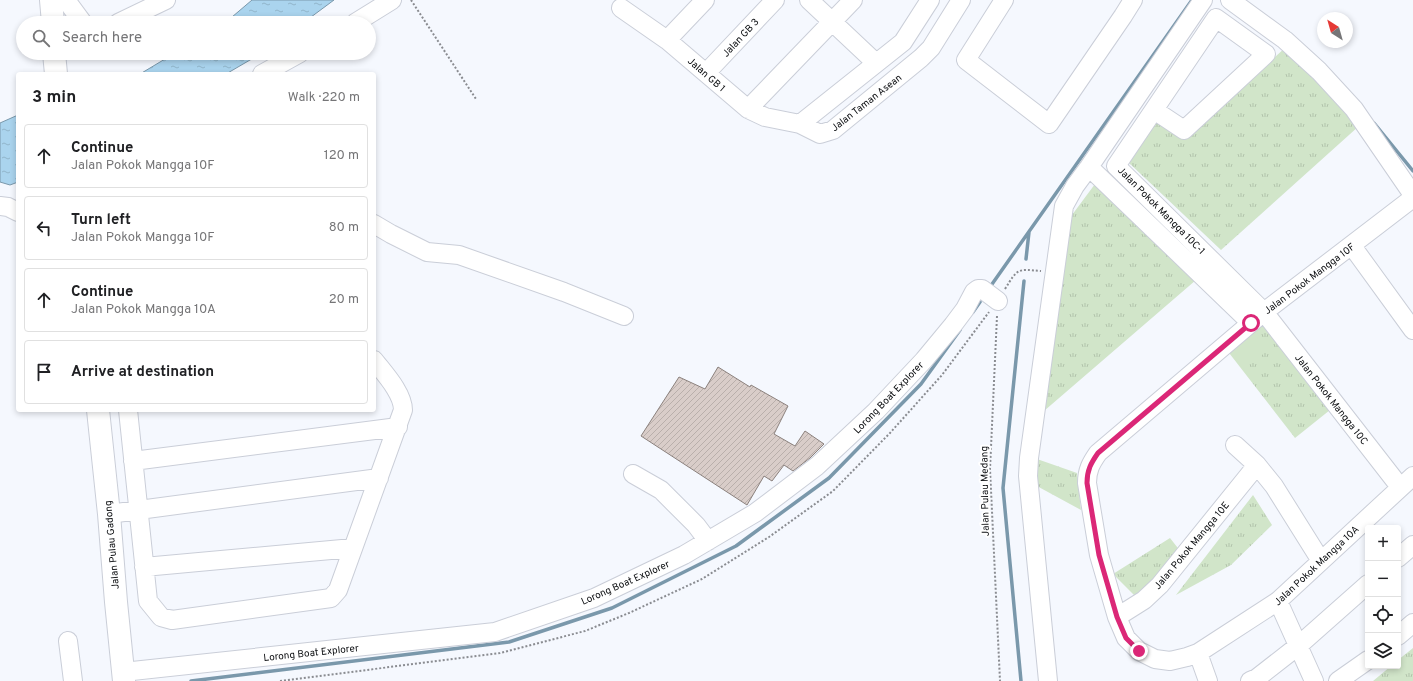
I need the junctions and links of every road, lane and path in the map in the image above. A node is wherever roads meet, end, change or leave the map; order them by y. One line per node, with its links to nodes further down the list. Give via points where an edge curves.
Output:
1 (51, 0): 17 (main road)
2 (66, 0): 18 (street)
3 (166, 0): 19 (street)
4 (392, 0): 20 (street)
5 (411, 0): 27 (path)
6 (705, 0): 22 (street)
7 (775, 0): 26 (street, Jalan GB 3)
8 (809, 0): 21 (street)
9 (853, 0): 21 (street)
10 (930, 0): 24 (street, via 903,42)
11 (961, 0): 30 (street, Jalan Taman Asean, via 931,48 833,130 820,134)
12 (1004, 0): 13 (street, via 966,60 1049,124)
13 (1133, 0)
14 (1203, 0): 31 (street)
15 (1230, 0): 32 (street, via 1285,40 1319,71 1354,109)
16 (620, 3): 22 (street, Jalan GB 1)
17 (52, 16)
18 (78, 16)
19 (133, 16)
20 (366, 16)
21 (832, 22): 24 (street); 28 (street)
22 (667, 40): 26 (street, Jalan GB 1)
23 (287, 60): 25 (street)
24 (876, 63): 30 (street)
25 (266, 72)
26 (706, 73): 28 (street, Jalan GB 1)
27 (476, 98)
28 (748, 109): 30 (street, Jalan GB 1, via 765,117)
29 (1154, 110): 29 (street, Jalan Pokok Mangga 10C-1, via 1216,18 1266,54 1184,130); 40 (street, Jalan Pokok Mangga 10C-1, via 1116,166)
30 (800, 124)
31 (1089, 167): 38 (street, via 1064,206); 42 (street)
32 (1413, 195)
33 (1413, 198): 37 (street, Jalan Pokok Mangga 10F)
34 (0, 206): 35 (street)
35 (16, 211)
36 (376, 225): 41 (street, via 427,252 459,255)
37 (1352, 246): 40 (street, Jalan Pokok Mangga 10F); 43 (street)
38 (1054, 272): 39 (path, via 1019,270); 75 (street, via 1028,476)
39 (998, 301): 56 (street, Lorong Boat Explorer, via 982,289 974,292 965,309 924,360 871,416 817,466 755,513); 74 (path, Jalan Pulau Medang, via 990,469)
40 (1264, 312): 42 (street, Jalan Pokok Mangga 10F); 53 (street, Jalan Pokok Mangga 10C)
41 (624, 316)
42 (1251, 323): 64 (street, Jalan Pokok Mangga 10F, via 1098,453 1091,463 1087,483 1099,555)
43 (1413, 330)
44 (376, 364): 47 (street, via 403,402)
45 (98, 412): 55 (main road, Jalan Pulau Gadong)
46 (128, 412): 49 (street)
47 (398, 427): 49 (street); 52 (street)
48 (1235, 445): 50 (street)
49 (133, 461): 54 (street)
50 (1257, 465): 60 (street, via 1274,486); 64 (street, Jalan Pokok Mangga 10E, via 1160,584 1144,600)
51 (633, 474): 56 (street, via 661,490 696,525)
52 (379, 478): 54 (street); 58 (street)
53 (1406, 482): 60 (street, Jalan Pokok Mangga 10A)
54 (138, 510): 55 (street); 61 (street)
55 (109, 514): 71 (main road, Jalan Pulau Gadong)
56 (708, 541): 71 (street, Lorong Boat Explorer, via 594,598 495,632)
57 (1413, 545): 59 (street)
58 (353, 548): 61 (street); 61 (street, via 338,590 331,598 172,620 161,617 148,601)
59 (1401, 555)
60 (1321, 561): 63 (street, Jalan Pokok Mangga 10A)
61 (144, 567)
62 (1365, 587): 68 (street)
63 (1278, 601): 68 (street); 69 (street, Jalan Pokok Mangga 10A)
64 (1117, 617): 69 (street, Jalan Pokok Mangga 10A, via 1126,638 1139,651 1170,661)
65 (1413, 623): 66 (street)
66 (1401, 633)
67 (68, 641): 73 (street)
68 (1298, 646): 72 (street); 77 (street)
69 (1198, 653): 76 (street)
70 (1365, 662): 78 (street)
71 (123, 676)
72 (1256, 680)
73 (73, 681)
74 (1000, 681)
75 (1048, 681)
76 (1208, 681)
77 (1314, 681)
78 (1338, 681)

